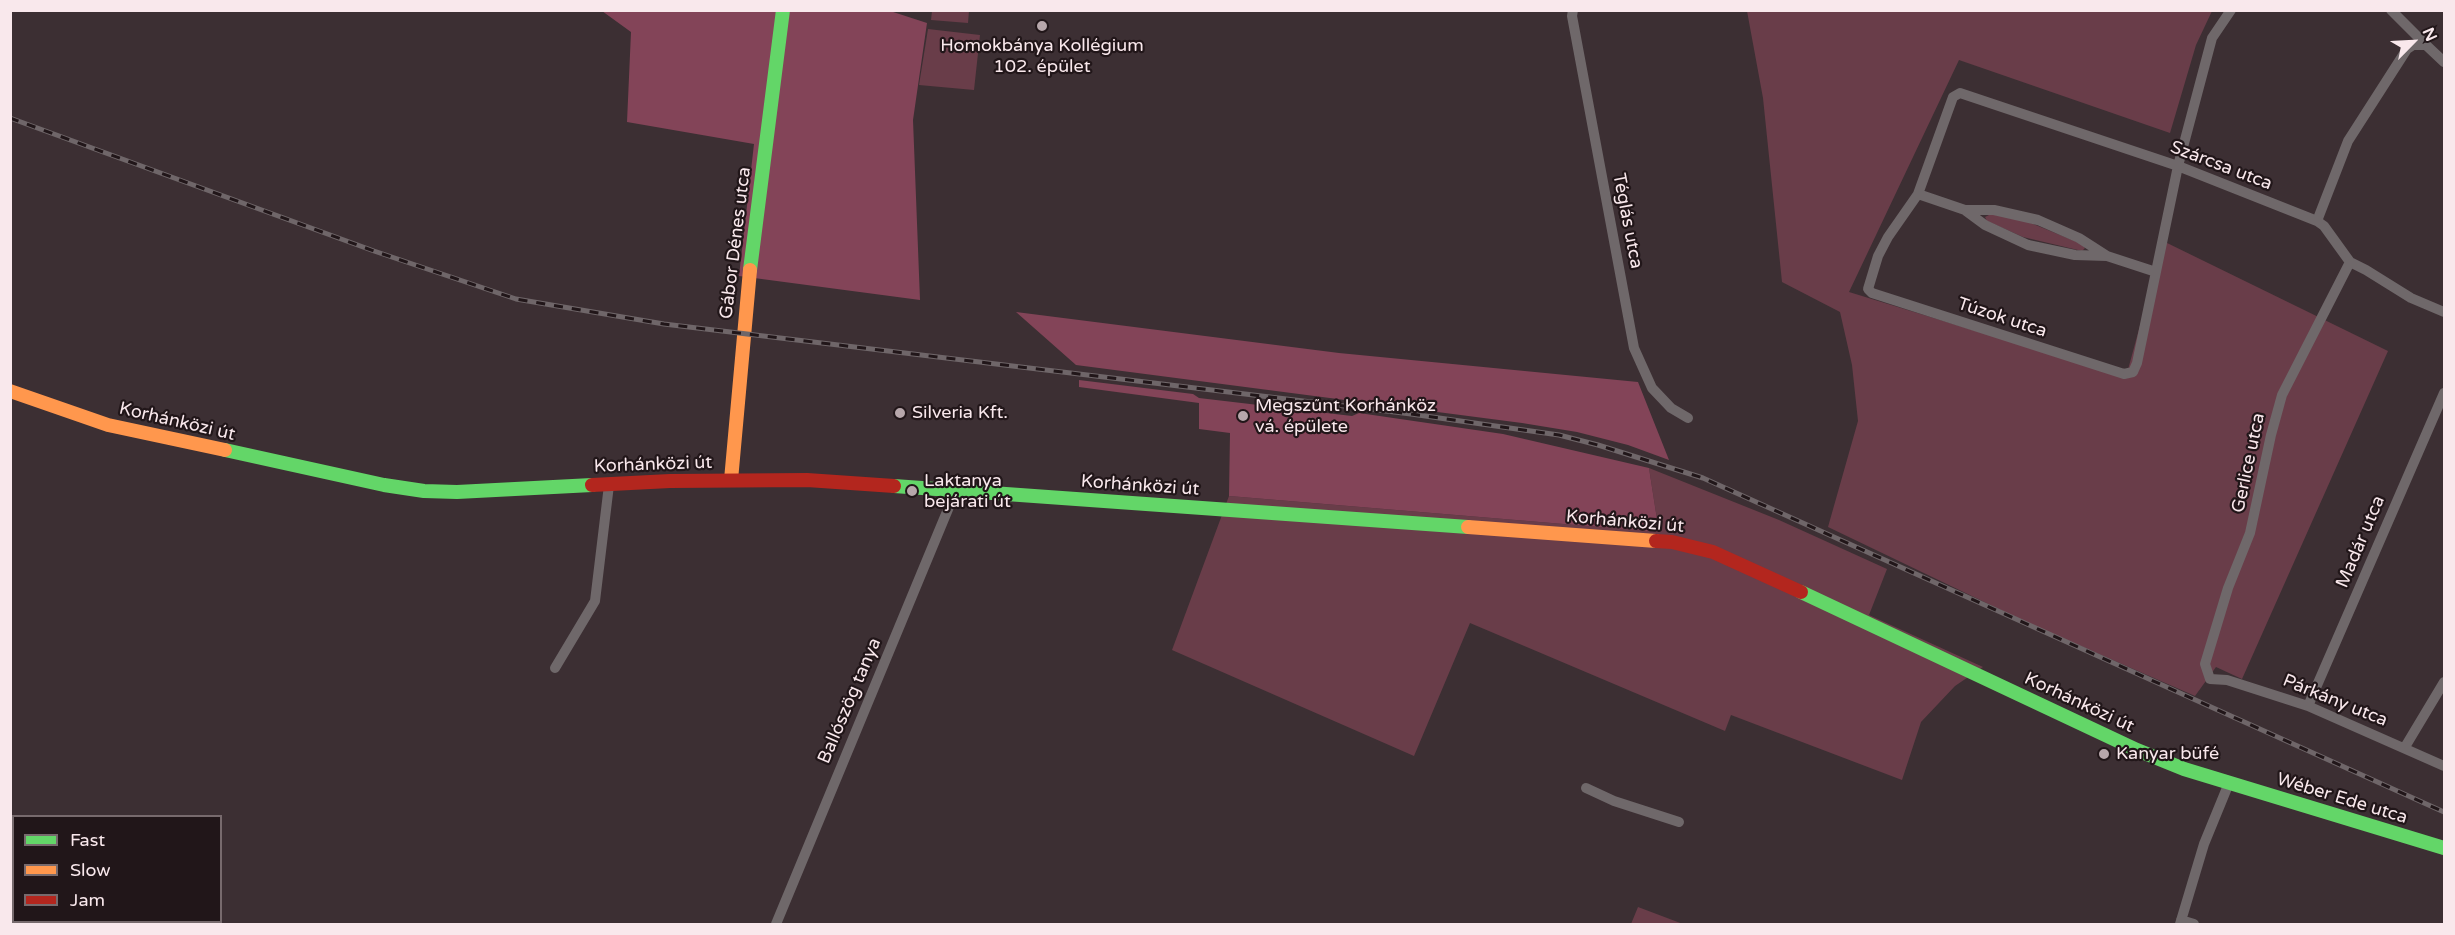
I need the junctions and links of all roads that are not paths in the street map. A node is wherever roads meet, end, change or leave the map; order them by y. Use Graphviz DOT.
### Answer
graph roads {
  1 [pos="783,10"];
  2 [pos="1573,10"];
  3 [pos="2230,10"];
  4 [pos="2391,10"];
  5 [pos="2426,45"];
  6 [pos="2445,62"];
  7 [pos="1960,93"];
  8 [pos="2178,166"];
  9 [pos="1918,194"];
  10 [pos="1965,210"];
  11 [pos="2317,221"];
  12 [pos="2107,256"];
  13 [pos="2350,262"];
  14 [pos="2156,272"];
  15 [pos="2445,312"];
  16 [pos="10,391"];
  17 [pos="2445,393"];
  18 [pos="1688,418"];
  19 [pos="731,480"];
  20 [pos="609,484"];
  21 [pos="956,490"];
  22 [pos="555,668"];
  23 [pos="2210,679"];
  24 [pos="2445,682"];
  25 [pos="2308,706"];
  26 [pos="2405,747"];
  27 [pos="2445,766"];
  28 [pos="2229,783"];
  29 [pos="1586,788"];
  30 [pos="1679,822"];
  31 [pos="2445,848"];
  32 [pos="2181,922"];
  33 [pos="776,924"];
  34 [pos="2194,924"];
  1 -- 19 [label="street, Gábor Dénes utca"];
  2 -- 18 [label="street, Téglás utca"];
  3 -- 8 [label="street, Túzok utca"];
  4 -- 5 [label="street"];
  5 -- 6 [label="street"];
  5 -- 11 [label="street"];
  7 -- 8 [label="street, Szárcsa utca"];
  7 -- 9 [label="street, Túzok utca"];
  8 -- 11 [label="street, Szárcsa utca"];
  8 -- 14 [label="street, Túzok utca"];
  9 -- 10 [label="street"];
  9 -- 14 [label="street, Túzok utca"];
  10 -- 12 [label="street"];
  10 -- 12 [label="street"];
  11 -- 13 [label="street, Szárcsa utca"];
  12 -- 14 [label="street"];
  13 -- 15 [label="street, Szárcsa utca"];
  13 -- 23 [label="street, Gerlice utca"];
  16 -- 20 [label="street, Korhánközi út"];
  17 -- 25 [label="street, Madár utca"];
  19 -- 20 [label="street, Korhánközi út"];
  19 -- 21 [label="street, Korhánközi út"];
  20 -- 22 [label="street"];
  21 -- 28 [label="street, Korhánközi út"];
  21 -- 33 [label="street, Ballószög tanya"];
  23 -- 25 [label="street, Párkány utca"];
  24 -- 26 [label="street"];
  25 -- 26 [label="street, Párkány utca"];
  26 -- 27 [label="street, Párkány utca"];
  28 -- 31 [label="street, Wéber Ede utca"];
  28 -- 32 [label="street"];
  29 -- 30 [label="street"];
  32 -- 34 [label="street"];
}
